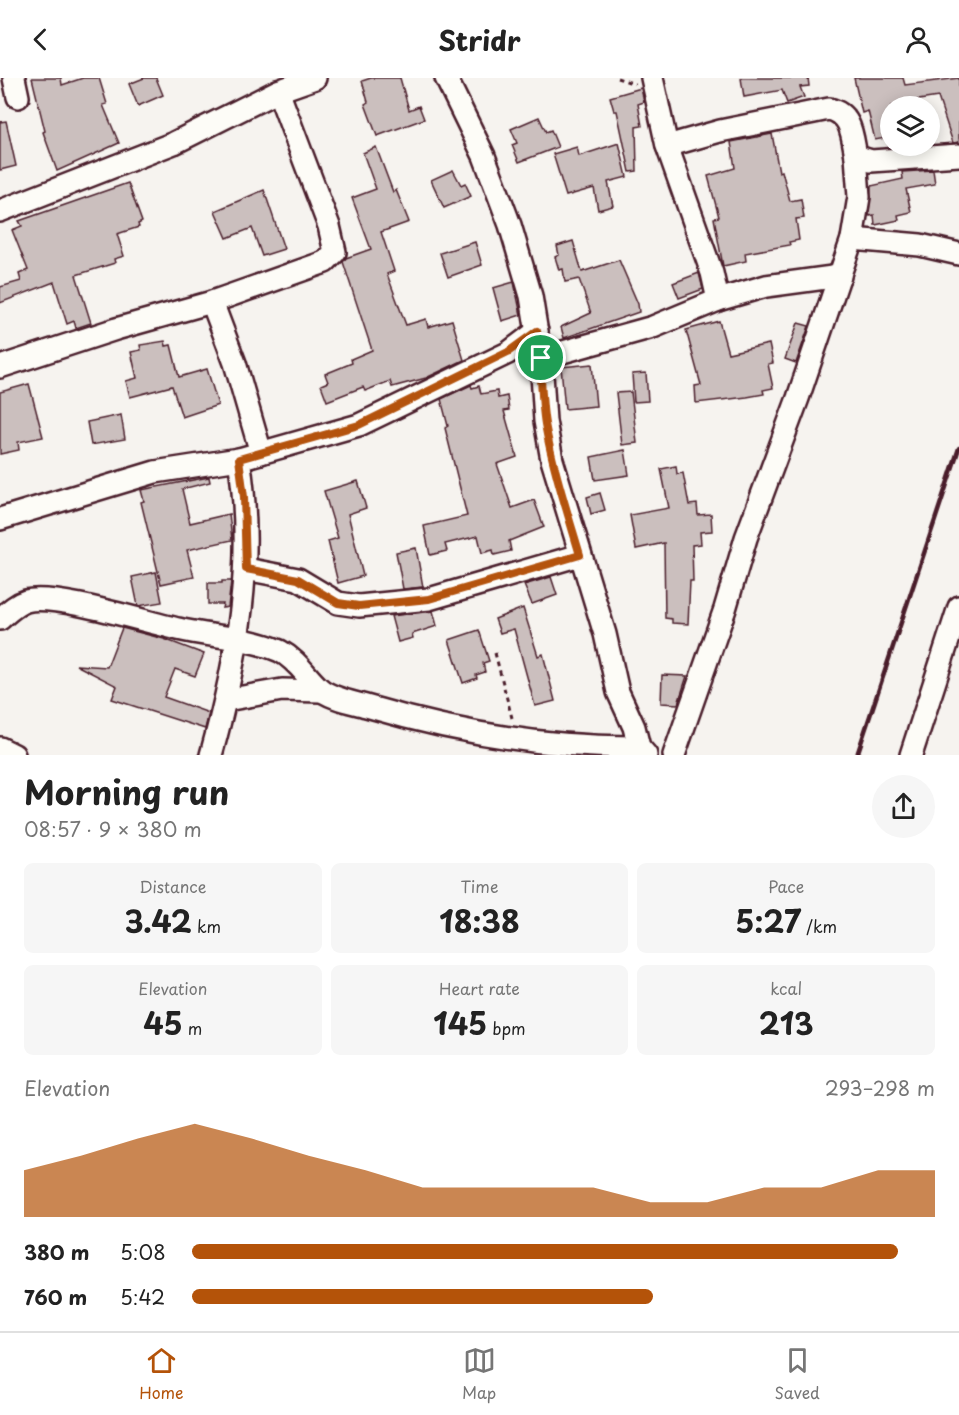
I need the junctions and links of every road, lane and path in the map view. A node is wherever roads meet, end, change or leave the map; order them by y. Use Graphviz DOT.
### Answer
graph roads {
  1 [pos="315,78"];
  2 [pos="446,78"];
  3 [pos="652,78"];
  4 [pos="278,91"];
  5 [pos="667,146"];
  6 [pos="959,155"];
  7 [pos="856,156"];
  8 [pos="0,211"];
  9 [pos="852,239"];
  10 [pos="959,254"];
  11 [pos="840,276"];
  12 [pos="718,300"];
  13 [pos="212,302"];
  14 [pos="537,331"];
  15 [pos="541,358"];
  16 [pos="0,367"];
  17 [pos="959,448"];
  18 [pos="261,453"];
  19 [pos="239,459"];
  20 [pos="0,519"];
  21 [pos="580,555"];
  22 [pos="246,569"];
  23 [pos="959,607"];
  24 [pos="0,619"];
  25 [pos="238,640"];
  26 [pos="495,653"];
  27 [pos="321,691"];
  28 [pos="226,700"];
  29 [pos="517,737"];
  30 [pos="0,748"];
  31 [pos="642,751"];
  32 [pos="14,755"];
  33 [pos="211,755"];
  34 [pos="674,755"];
  35 [pos="857,755"];
  36 [pos="911,755"];
  1 -- 4 [label="street"];
  2 -- 14 [label="street"];
  3 -- 5 [label="street"];
  4 -- 8 [label="street"];
  4 -- 13 [label="street"];
  5 -- 7 [label="street"];
  5 -- 12 [label="street"];
  6 -- 7 [label="street"];
  7 -- 9 [label="street"];
  9 -- 10 [label="street"];
  9 -- 11 [label="street"];
  11 -- 12 [label="street"];
  11 -- 34 [label="street"];
  12 -- 15 [label="street"];
  13 -- 16 [label="street"];
  13 -- 18 [label="street"];
  14 -- 15 [label="street"];
  14 -- 18 [label="street"];
  15 -- 21 [label="street"];
  17 -- 35 [label="path"];
  18 -- 19 [label="street"];
  19 -- 20 [label="street"];
  19 -- 22 [label="street"];
  21 -- 22 [label="street"];
  21 -- 31 [label="street"];
  22 -- 25 [label="street"];
  23 -- 36 [label="street"];
  24 -- 25 [label="street"];
  25 -- 27 [label="street"];
  25 -- 28 [label="street"];
  26 -- 29 [label="path"];
  27 -- 28 [label="street"];
  27 -- 29 [label="street"];
  28 -- 33 [label="street"];
  29 -- 31 [label="street"];
  30 -- 32 [label="street"];
}
